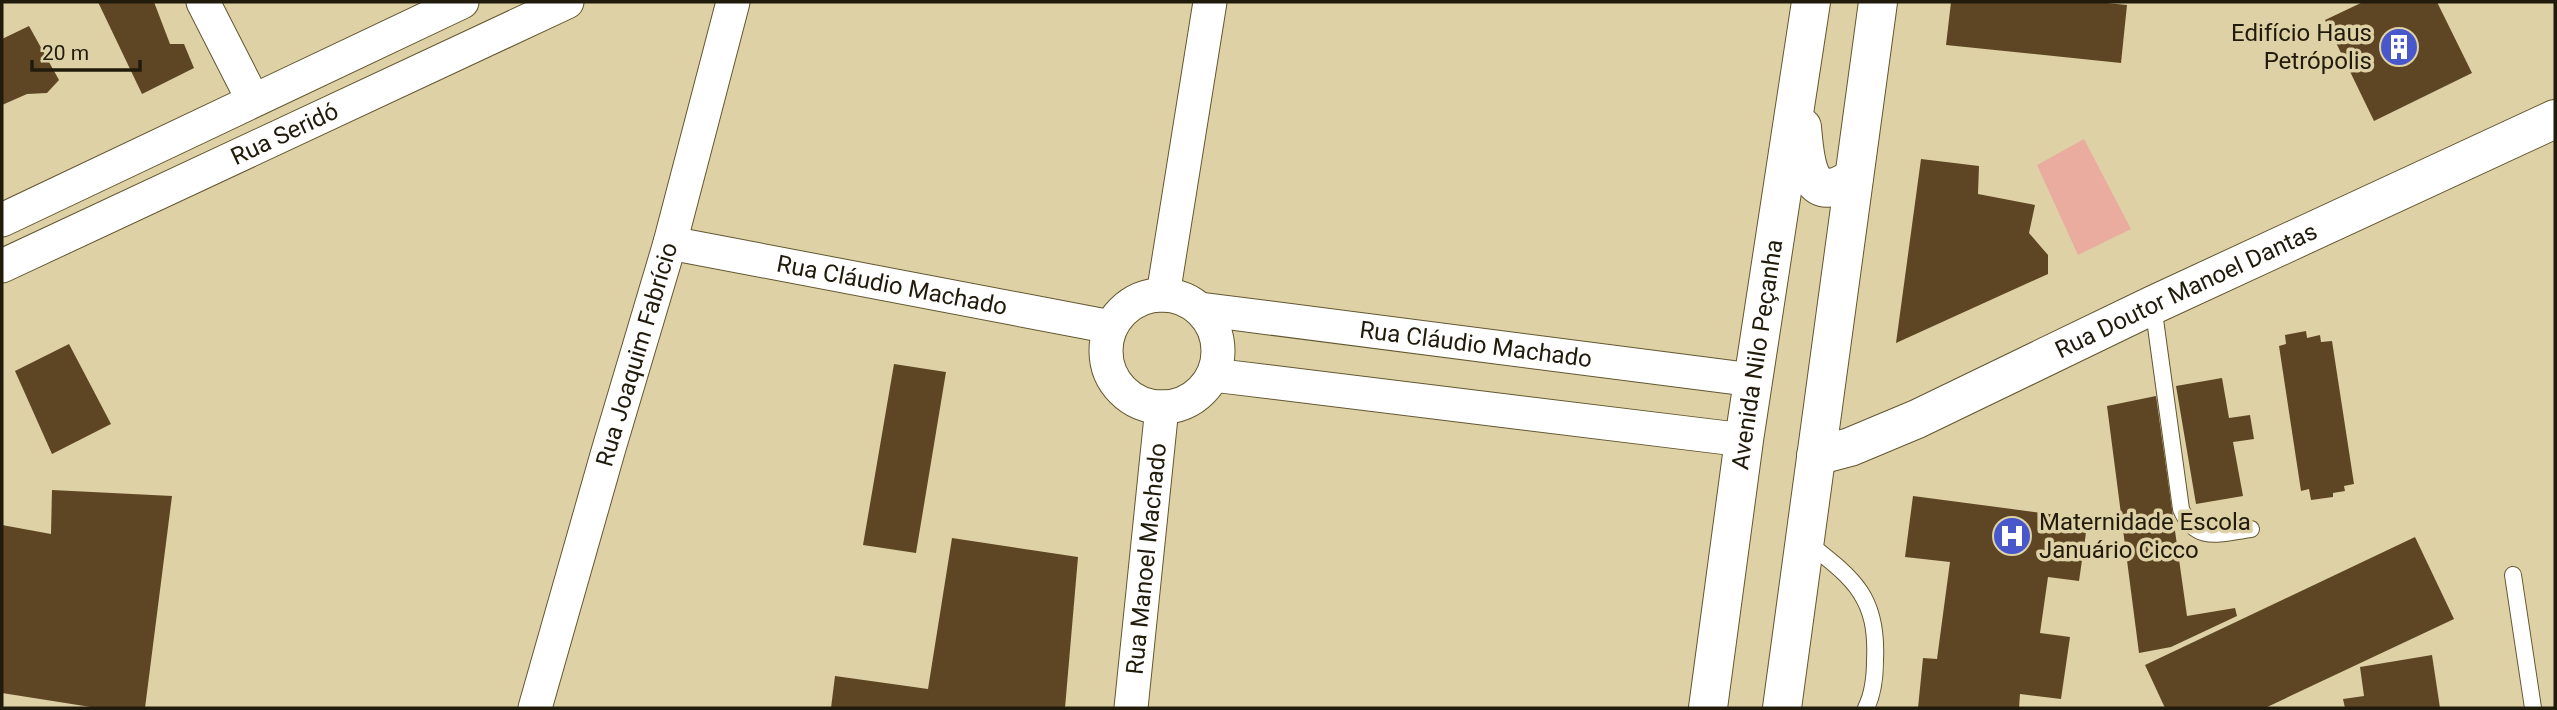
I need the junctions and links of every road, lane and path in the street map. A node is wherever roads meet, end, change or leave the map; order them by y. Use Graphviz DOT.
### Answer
graph roads {
  1 [pos="204,2"];
  2 [pos="463,2"];
  3 [pos="567,2"];
  4 [pos="733,2"];
  5 [pos="1210,2"];
  6 [pos="1878,2"];
  7 [pos="1810,13"];
  8 [pos="253,100"];
  9 [pos="2555,119"];
  10 [pos="1854,177"];
  11 [pos="2,220"];
  12 [pos="670,243"];
  13 [pos="2,266"];
  14 [pos="1163,295"];
  15 [pos="2152,305"];
  16 [pos="1200,309"];
  17 [pos="1111,327"];
  18 [pos="1213,375"];
  19 [pos="1753,380"];
  20 [pos="1161,407"];
  21 [pos="1744,440"];
  22 [pos="1816,456"];
  23 [pos="2251,529"];
  24 [pos="1803,539"];
  25 [pos="2513,575"];
  26 [pos="535,708"];
  27 [pos="1131,708"];
  28 [pos="1708,708"];
  29 [pos="1782,708"];
  30 [pos="1866,708"];
  31 [pos="2533,708"];
  1 -- 8 [label="street"];
  2 -- 8 [label="street, Rua Seridó"];
  3 -- 13 [label="street, Rua Seridó"];
  4 -- 12 [label="street, Rua Joaquim Fabrício"];
  5 -- 14 [label="street"];
  6 -- 10 [label="main road"];
  7 -- 10 [label="main road"];
  7 -- 19 [label="main road, Avenida Nilo Peçanha"];
  8 -- 11 [label="street, Rua Seridó"];
  9 -- 15 [label="main road, Rua Doutor Manoel Dantas"];
  10 -- 22 [label="main road"];
  12 -- 17 [label="street, Rua Cláudio Machado"];
  12 -- 26 [label="street, Rua Joaquim Fabrício"];
  14 -- 16 [label="street"];
  14 -- 17 [label="street"];
  15 -- 22 [label="main road, Rua Doutor Manoel Dantas"];
  15 -- 23 [label="lane"];
  16 -- 18 [label="street"];
  16 -- 19 [label="street, Rua Cláudio Machado"];
  17 -- 20 [label="street"];
  18 -- 20 [label="street"];
  18 -- 21 [label="street"];
  19 -- 21 [label="main road, Avenida Nilo Peçanha"];
  20 -- 27 [label="street, Rua Manoel Machado"];
  21 -- 28 [label="main road, Avenida Nilo Peçanha"];
  22 -- 24 [label="main road"];
  24 -- 29 [label="main road"];
  24 -- 30 [label="lane"];
  25 -- 31 [label="lane"];
}
